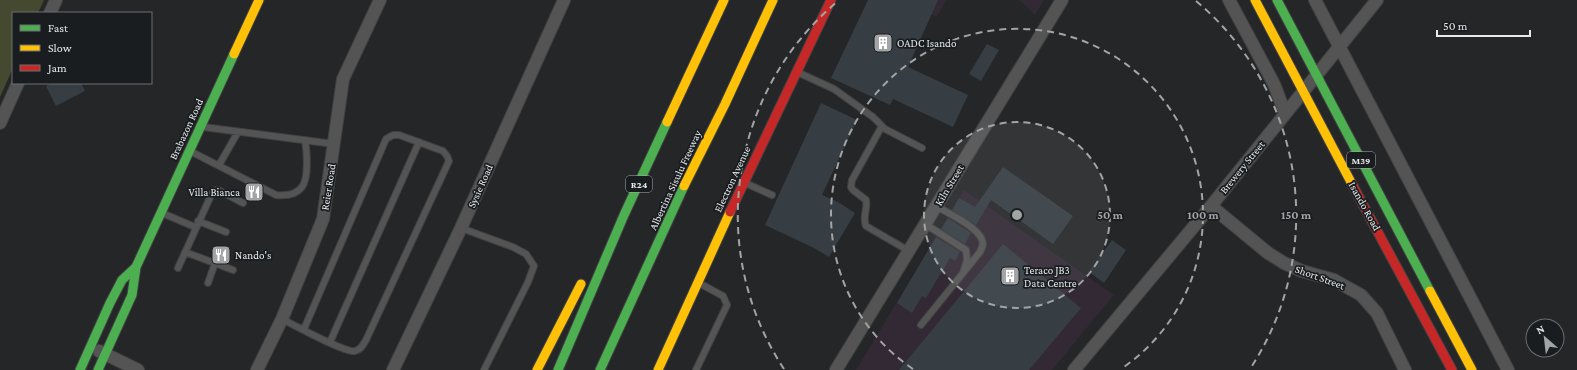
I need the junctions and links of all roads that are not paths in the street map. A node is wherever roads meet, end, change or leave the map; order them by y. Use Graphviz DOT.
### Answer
graph roads {
  1 [pos="56,0"];
  2 [pos="258,0"];
  3 [pos="380,0"];
  4 [pos="564,0"];
  5 [pos="724,0"];
  6 [pos="773,0"];
  7 [pos="831,0"];
  8 [pos="1062,0"];
  9 [pos="1229,0"];
  10 [pos="1255,0"];
  11 [pos="1277,0"];
  12 [pos="1315,0"];
  13 [pos="1377,0"];
  14 [pos="50,12"];
  15 [pos="1339,46"];
  16 [pos="797,72"];
  17 [pos="1317,75"];
  18 [pos="18,84"];
  19 [pos="1303,93"];
  20 [pos="1286,113"];
  21 [pos="0,123"];
  22 [pos="882,126"];
  23 [pos="200,127"];
  24 [pos="238,132"];
  25 [pos="305,140"];
  26 [pos="419,142"];
  27 [pos="334,144"];
  28 [pos="922,148"];
  29 [pos="190,151"];
  30 [pos="219,165"];
  31 [pos="744,182"];
  32 [pos="772,195"];
  33 [pos="243,203"];
  34 [pos="936,206"];
  35 [pos="1211,206"];
  36 [pos="161,213"];
  37 [pos="624,215"];
  38 [pos="197,224"];
  39 [pos="925,224"];
  40 [pos="461,228"];
  41 [pos="226,232"];
  42 [pos="602,241"];
  43 [pos="909,251"];
  44 [pos="185,252"];
  45 [pos="215,263"];
  46 [pos="136,267"];
  47 [pos="178,268"];
  48 [pos="233,270"];
  49 [pos="586,273"];
  50 [pos="963,274"];
  51 [pos="208,283"];
  52 [pos="698,283"];
  53 [pos="636,294"];
  54 [pos="282,319"];
  55 [pos="921,325"];
  56 [pos="304,329"];
  57 [pos="330,342"];
  58 [pos="91,346"];
  59 [pos="106,354"];
  60 [pos="618,355"];
  61 [pos="80,370"];
  62 [pos="98,370"];
  63 [pos="138,370"];
  64 [pos="257,370"];
  65 [pos="392,370"];
  66 [pos="484,370"];
  67 [pos="537,370"];
  68 [pos="558,370"];
  69 [pos="600,370"];
  70 [pos="658,370"];
  71 [pos="696,370"];
  72 [pos="836,370"];
  73 [pos="1074,370"];
  74 [pos="1405,370"];
  75 [pos="1452,370"];
  76 [pos="1472,370"];
  77 [pos="1508,370"];
  1 -- 14 [label="street"];
  2 -- 23 [label="main road, Brabazon Road"];
  3 -- 27 [label="street, Reier Road"];
  4 -- 40 [label="street, Sysie Road"];
  5 -- 37 [label="main road, R24"];
  6 -- 53 [label="main road, Albertina Sisulu Freeway"];
  7 -- 16 [label="main road, Electron Avenue"];
  8 -- 34 [label="street, Kiln Street"];
  9 -- 20 [label="street"];
  10 -- 19 [label="main road, Isando Road / M39"];
  11 -- 17 [label="main road, Isando Road / M39"];
  12 -- 15 [label="street"];
  13 -- 15 [label="street, Brewery Street"];
  15 -- 17 [label="street, Brewery Street"];
  15 -- 77 [label="street"];
  16 -- 22 [label="lane"];
  16 -- 31 [label="main road, Electron Avenue"];
  17 -- 19 [label="street, Brewery Street"];
  17 -- 76 [label="main road, Isando Road / M39"];
  18 -- 21 [label="street"];
  19 -- 20 [label="street, Brewery Street"];
  19 -- 75 [label="main road, Isando Road / M39"];
  20 -- 35 [label="street, Brewery Street"];
  22 -- 28 [label="lane"];
  22 -- 43 [label="lane"];
  23 -- 24 [label="lane"];
  23 -- 29 [label="main road, Brabazon Road"];
  24 -- 25 [label="lane"];
  24 -- 30 [label="lane"];
  25 -- 27 [label="lane"];
  25 -- 30 [label="lane"];
  26 -- 56 [label="lane"];
  26 -- 57 [label="lane"];
  26 -- 57 [label="lane"];
  27 -- 54 [label="street, Reier Road"];
  29 -- 30 [label="lane"];
  29 -- 36 [label="main road, Brabazon Road"];
  31 -- 32 [label="lane"];
  31 -- 52 [label="main road, Electron Avenue"];
  33 -- 38 [label="lane"];
  34 -- 39 [label="street, Kiln Street"];
  34 -- 50 [label="lane"];
  35 -- 73 [label="street, Brewery Street"];
  35 -- 74 [label="street, Short Street"];
  36 -- 38 [label="lane"];
  36 -- 46 [label="main road, Brabazon Road"];
  37 -- 42 [label="main road"];
  37 -- 68 [label="main road, R24"];
  38 -- 41 [label="lane"];
  38 -- 44 [label="lane"];
  39 -- 43 [label="street, Kiln Street"];
  39 -- 50 [label="lane"];
  40 -- 65 [label="street, Sysie Road"];
  40 -- 66 [label="lane"];
  43 -- 72 [label="street, Kiln Street"];
  44 -- 45 [label="lane"];
  44 -- 47 [label="lane"];
  45 -- 48 [label="lane"];
  45 -- 51 [label="lane"];
  46 -- 58 [label="main road, Brabazon Road"];
  46 -- 59 [label="main road, Brabazon Road"];
  49 -- 67 [label="main road"];
  50 -- 55 [label="lane"];
  52 -- 70 [label="main road, Electron Avenue"];
  52 -- 71 [label="lane"];
  53 -- 60 [label="main road"];
  53 -- 69 [label="main road, Albertina Sisulu Freeway"];
  54 -- 56 [label="lane"];
  54 -- 64 [label="street, Reier Road"];
  56 -- 57 [label="lane"];
  58 -- 59 [label="street"];
  58 -- 61 [label="main road, Brabazon Road"];
  59 -- 62 [label="main road, Brabazon Road"];
  59 -- 63 [label="street"];
}
